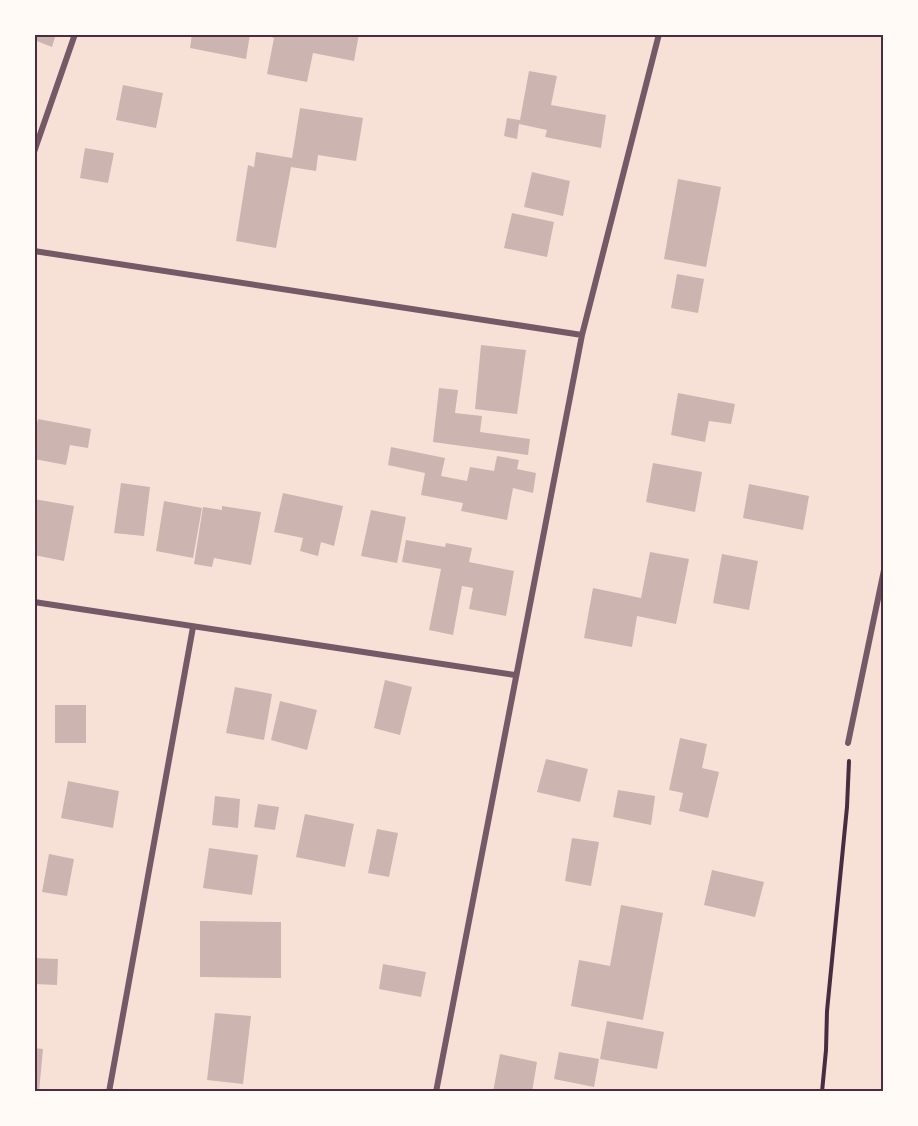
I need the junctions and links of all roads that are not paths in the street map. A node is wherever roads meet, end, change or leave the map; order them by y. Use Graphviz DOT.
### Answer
graph roads {
  1 [pos="75,34"];
  2 [pos="658,34"];
  3 [pos="34,152"];
  4 [pos="34,251"];
  5 [pos="582,335"];
  6 [pos="884,570"];
  7 [pos="34,602"];
  8 [pos="193,627"];
  9 [pos="516,675"];
  10 [pos="848,743"];
  11 [pos="109,1092"];
  12 [pos="436,1092"];
  1 -- 3 [label="street"];
  2 -- 5 [label="street"];
  4 -- 5 [label="street"];
  5 -- 9 [label="street"];
  6 -- 10 [label="street"];
  7 -- 8 [label="street"];
  8 -- 9 [label="street"];
  8 -- 11 [label="street"];
  9 -- 12 [label="street"];
}
